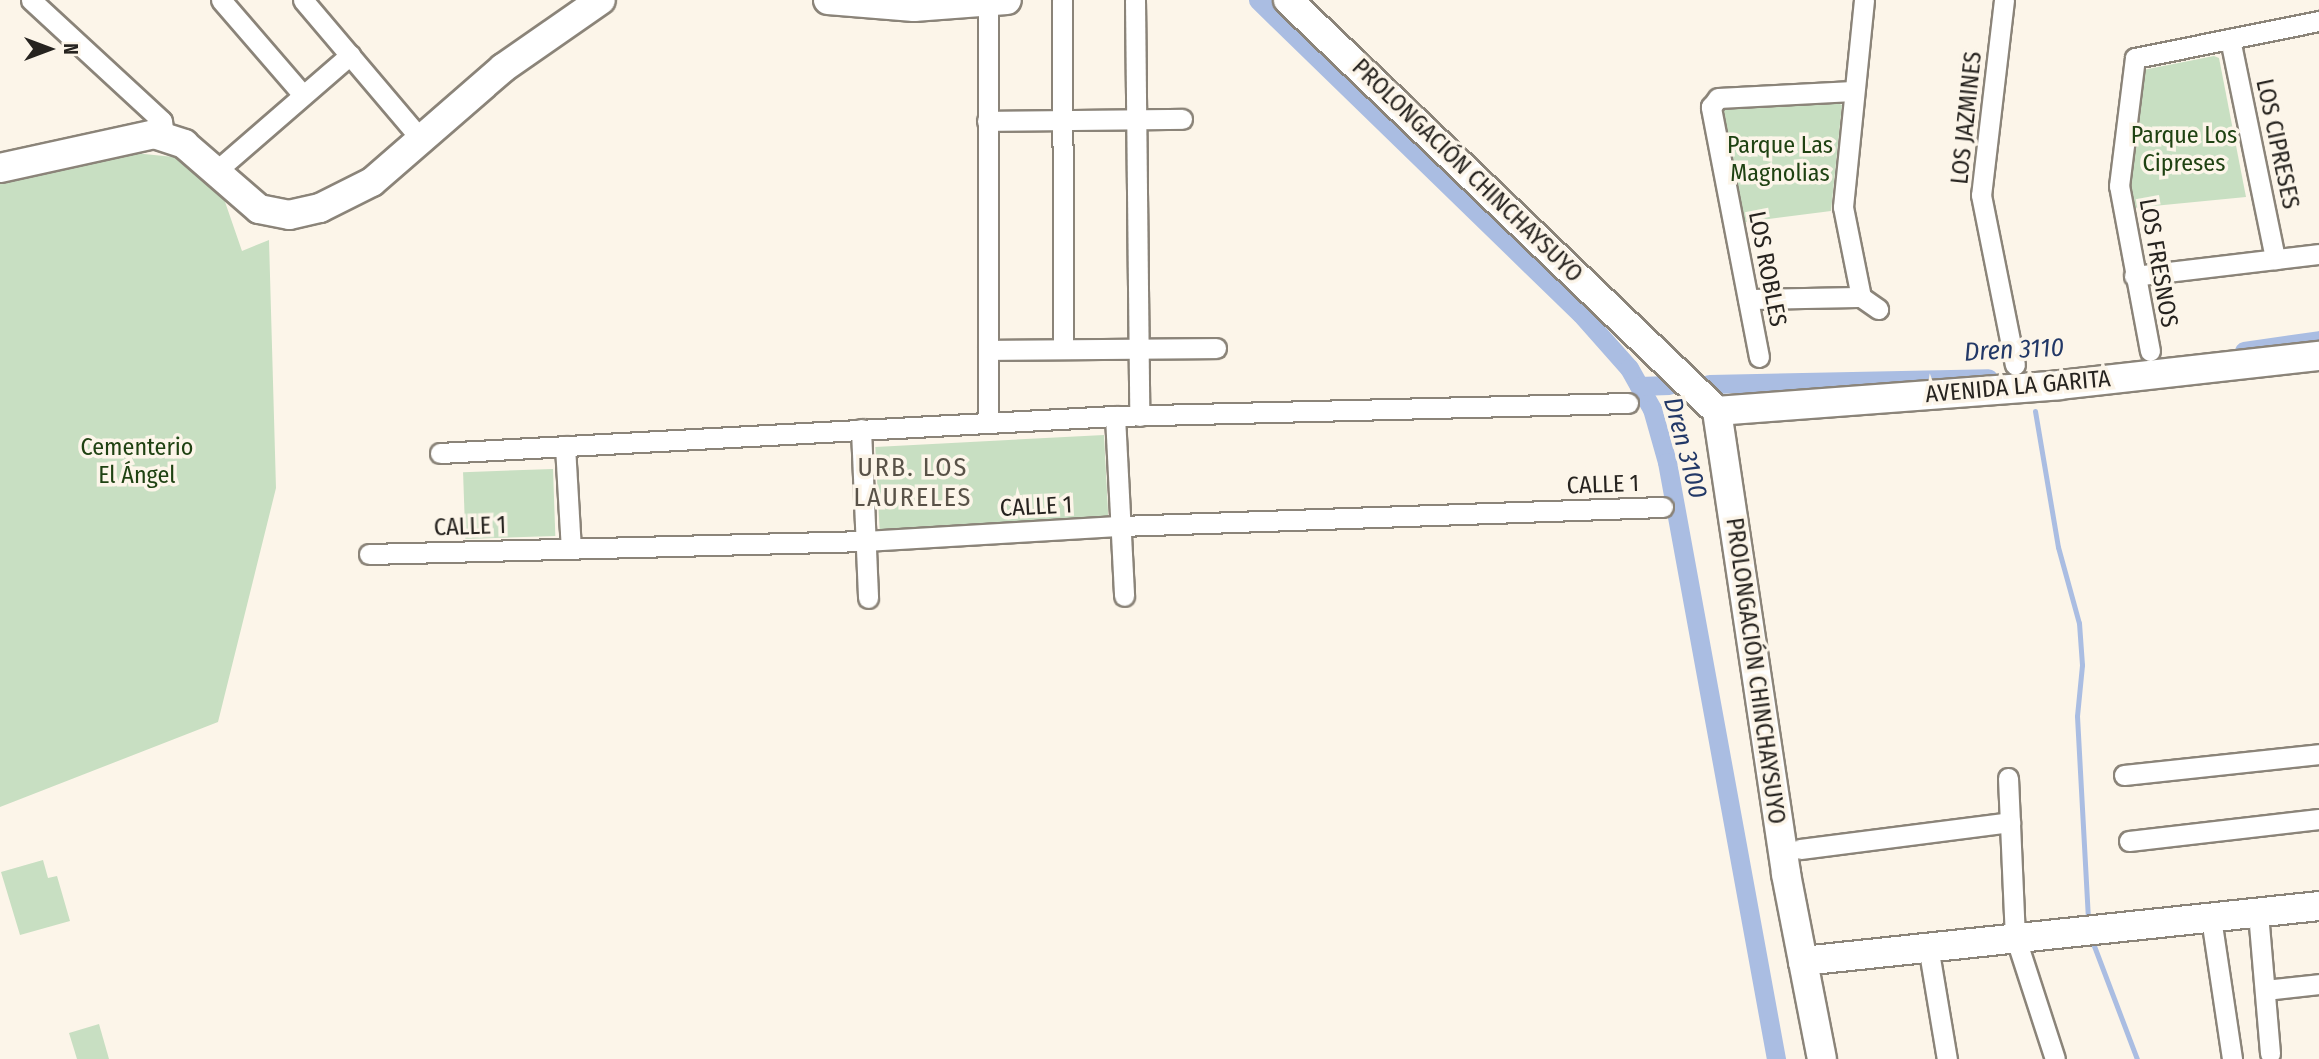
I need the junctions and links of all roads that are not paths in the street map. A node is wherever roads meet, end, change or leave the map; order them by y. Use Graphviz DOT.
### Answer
graph roads {
  1 [pos="31,0"];
  2 [pos="221,0"];
  3 [pos="303,0"];
  4 [pos="601,0"];
  5 [pos="828,0"];
  6 [pos="1007,0"];
  7 [pos="1062,0"];
  8 [pos="1135,0"];
  9 [pos="1288,0"];
  10 [pos="1864,0"];
  11 [pos="2004,0"];
  12 [pos="976,1"];
  13 [pos="2319,21"];
  14 [pos="2230,39"];
  15 [pos="350,55"];
  16 [pos="1853,91"];
  17 [pos="303,95"];
  18 [pos="1136,119"];
  19 [pos="1182,119"];
  20 [pos="1063,120"];
  21 [pos="987,121"];
  22 [pos="164,136"];
  23 [pos="421,138"];
  24 [pos="0,168"];
  25 [pos="215,172"];
  26 [pos="2319,254"];
  27 [pos="2275,259"];
  28 [pos="2134,276"];
  29 [pos="1861,297"];
  30 [pos="1748,299"];
  31 [pos="1878,309"];
  32 [pos="1138,348"];
  33 [pos="1216,348"];
  34 [pos="1063,349"];
  35 [pos="988,350"];
  36 [pos="2150,351"];
  37 [pos="2319,356"];
  38 [pos="1759,357"];
  39 [pos="2015,365"];
  40 [pos="1628,403"];
  41 [pos="1717,411"];
  42 [pos="1115,416"];
  43 [pos="1139,416"];
  44 [pos="988,422"];
  45 [pos="861,429"];
  46 [pos="565,446"];
  47 [pos="440,453"];
  48 [pos="1663,507"];
  49 [pos="1121,526"];
  50 [pos="866,541"];
  51 [pos="571,549"];
  52 [pos="369,554"];
  53 [pos="1124,596"];
  54 [pos="869,598"];
  55 [pos="2319,754"];
  56 [pos="2124,775"];
  57 [pos="2008,778"];
  58 [pos="2319,820"];
  59 [pos="2010,822"];
  60 [pos="2129,841"];
  61 [pos="1800,849"];
  62 [pos="2319,905"];
  63 [pos="2258,913"];
  64 [pos="2211,918"];
  65 [pos="2015,936"];
  66 [pos="1927,946"];
  67 [pos="1803,961"];
  68 [pos="2319,984"];
  69 [pos="2265,990"];
  70 [pos="2270,1053"];
  71 [pos="1822,1059"];
  72 [pos="1947,1059"];
  73 [pos="2054,1059"];
  74 [pos="2232,1059"];
  1 -- 22 [label="street"];
  2 -- 17 [label="street"];
  3 -- 15 [label="street"];
  4 -- 23 [label="street"];
  5 -- 12 [label="street"];
  6 -- 12 [label="street"];
  7 -- 20 [label="street"];
  8 -- 18 [label="street"];
  9 -- 41 [label="street, PROLONGACIÓN CHINCHAYSUYO"];
  10 -- 16 [label="street"];
  11 -- 39 [label="street, LOS JAZMINES"];
  12 -- 21 [label="street"];
  13 -- 14 [label="street"];
  14 -- 27 [label="street, LOS CIPRESES"];
  14 -- 28 [label="street, LOS FRESNOS"];
  15 -- 17 [label="street"];
  15 -- 23 [label="street"];
  16 -- 29 [label="street"];
  16 -- 30 [label="street, LOS ROBLES"];
  17 -- 25 [label="street"];
  18 -- 19 [label="street"];
  18 -- 20 [label="street"];
  18 -- 32 [label="street"];
  20 -- 21 [label="street"];
  20 -- 34 [label="street"];
  21 -- 35 [label="street"];
  22 -- 24 [label="street"];
  22 -- 25 [label="street"];
  23 -- 25 [label="street"];
  26 -- 27 [label="street"];
  27 -- 28 [label="street"];
  28 -- 36 [label="street, LOS FRESNOS"];
  29 -- 30 [label="street"];
  29 -- 31 [label="street"];
  30 -- 38 [label="street, LOS ROBLES"];
  32 -- 33 [label="street"];
  32 -- 34 [label="street"];
  32 -- 43 [label="street"];
  34 -- 35 [label="street"];
  35 -- 44 [label="street"];
  37 -- 41 [label="street, AVENIDA LA GARITA"];
  40 -- 43 [label="street"];
  41 -- 67 [label="street, PROLONGACIÓN CHINCHAYSUYO"];
  42 -- 43 [label="street"];
  42 -- 44 [label="street"];
  42 -- 49 [label="street"];
  44 -- 45 [label="street"];
  45 -- 46 [label="street"];
  45 -- 50 [label="street"];
  46 -- 47 [label="street"];
  46 -- 51 [label="street"];
  48 -- 49 [label="street, CALLE 1"];
  49 -- 50 [label="street, CALLE 1"];
  49 -- 53 [label="street"];
  50 -- 51 [label="street, CALLE 1"];
  50 -- 54 [label="street"];
  51 -- 52 [label="street, CALLE 1"];
  55 -- 56 [label="street"];
  57 -- 59 [label="street"];
  58 -- 60 [label="street"];
  59 -- 61 [label="street"];
  59 -- 65 [label="street"];
  62 -- 63 [label="street"];
  63 -- 64 [label="street"];
  63 -- 69 [label="street"];
  64 -- 65 [label="street"];
  64 -- 74 [label="street"];
  65 -- 66 [label="street"];
  65 -- 73 [label="street"];
  66 -- 67 [label="street"];
  66 -- 72 [label="street"];
  67 -- 71 [label="street, PROLONGACIÓN CHINCHAYSUYO"];
  68 -- 69 [label="street"];
  69 -- 70 [label="street"];
}
